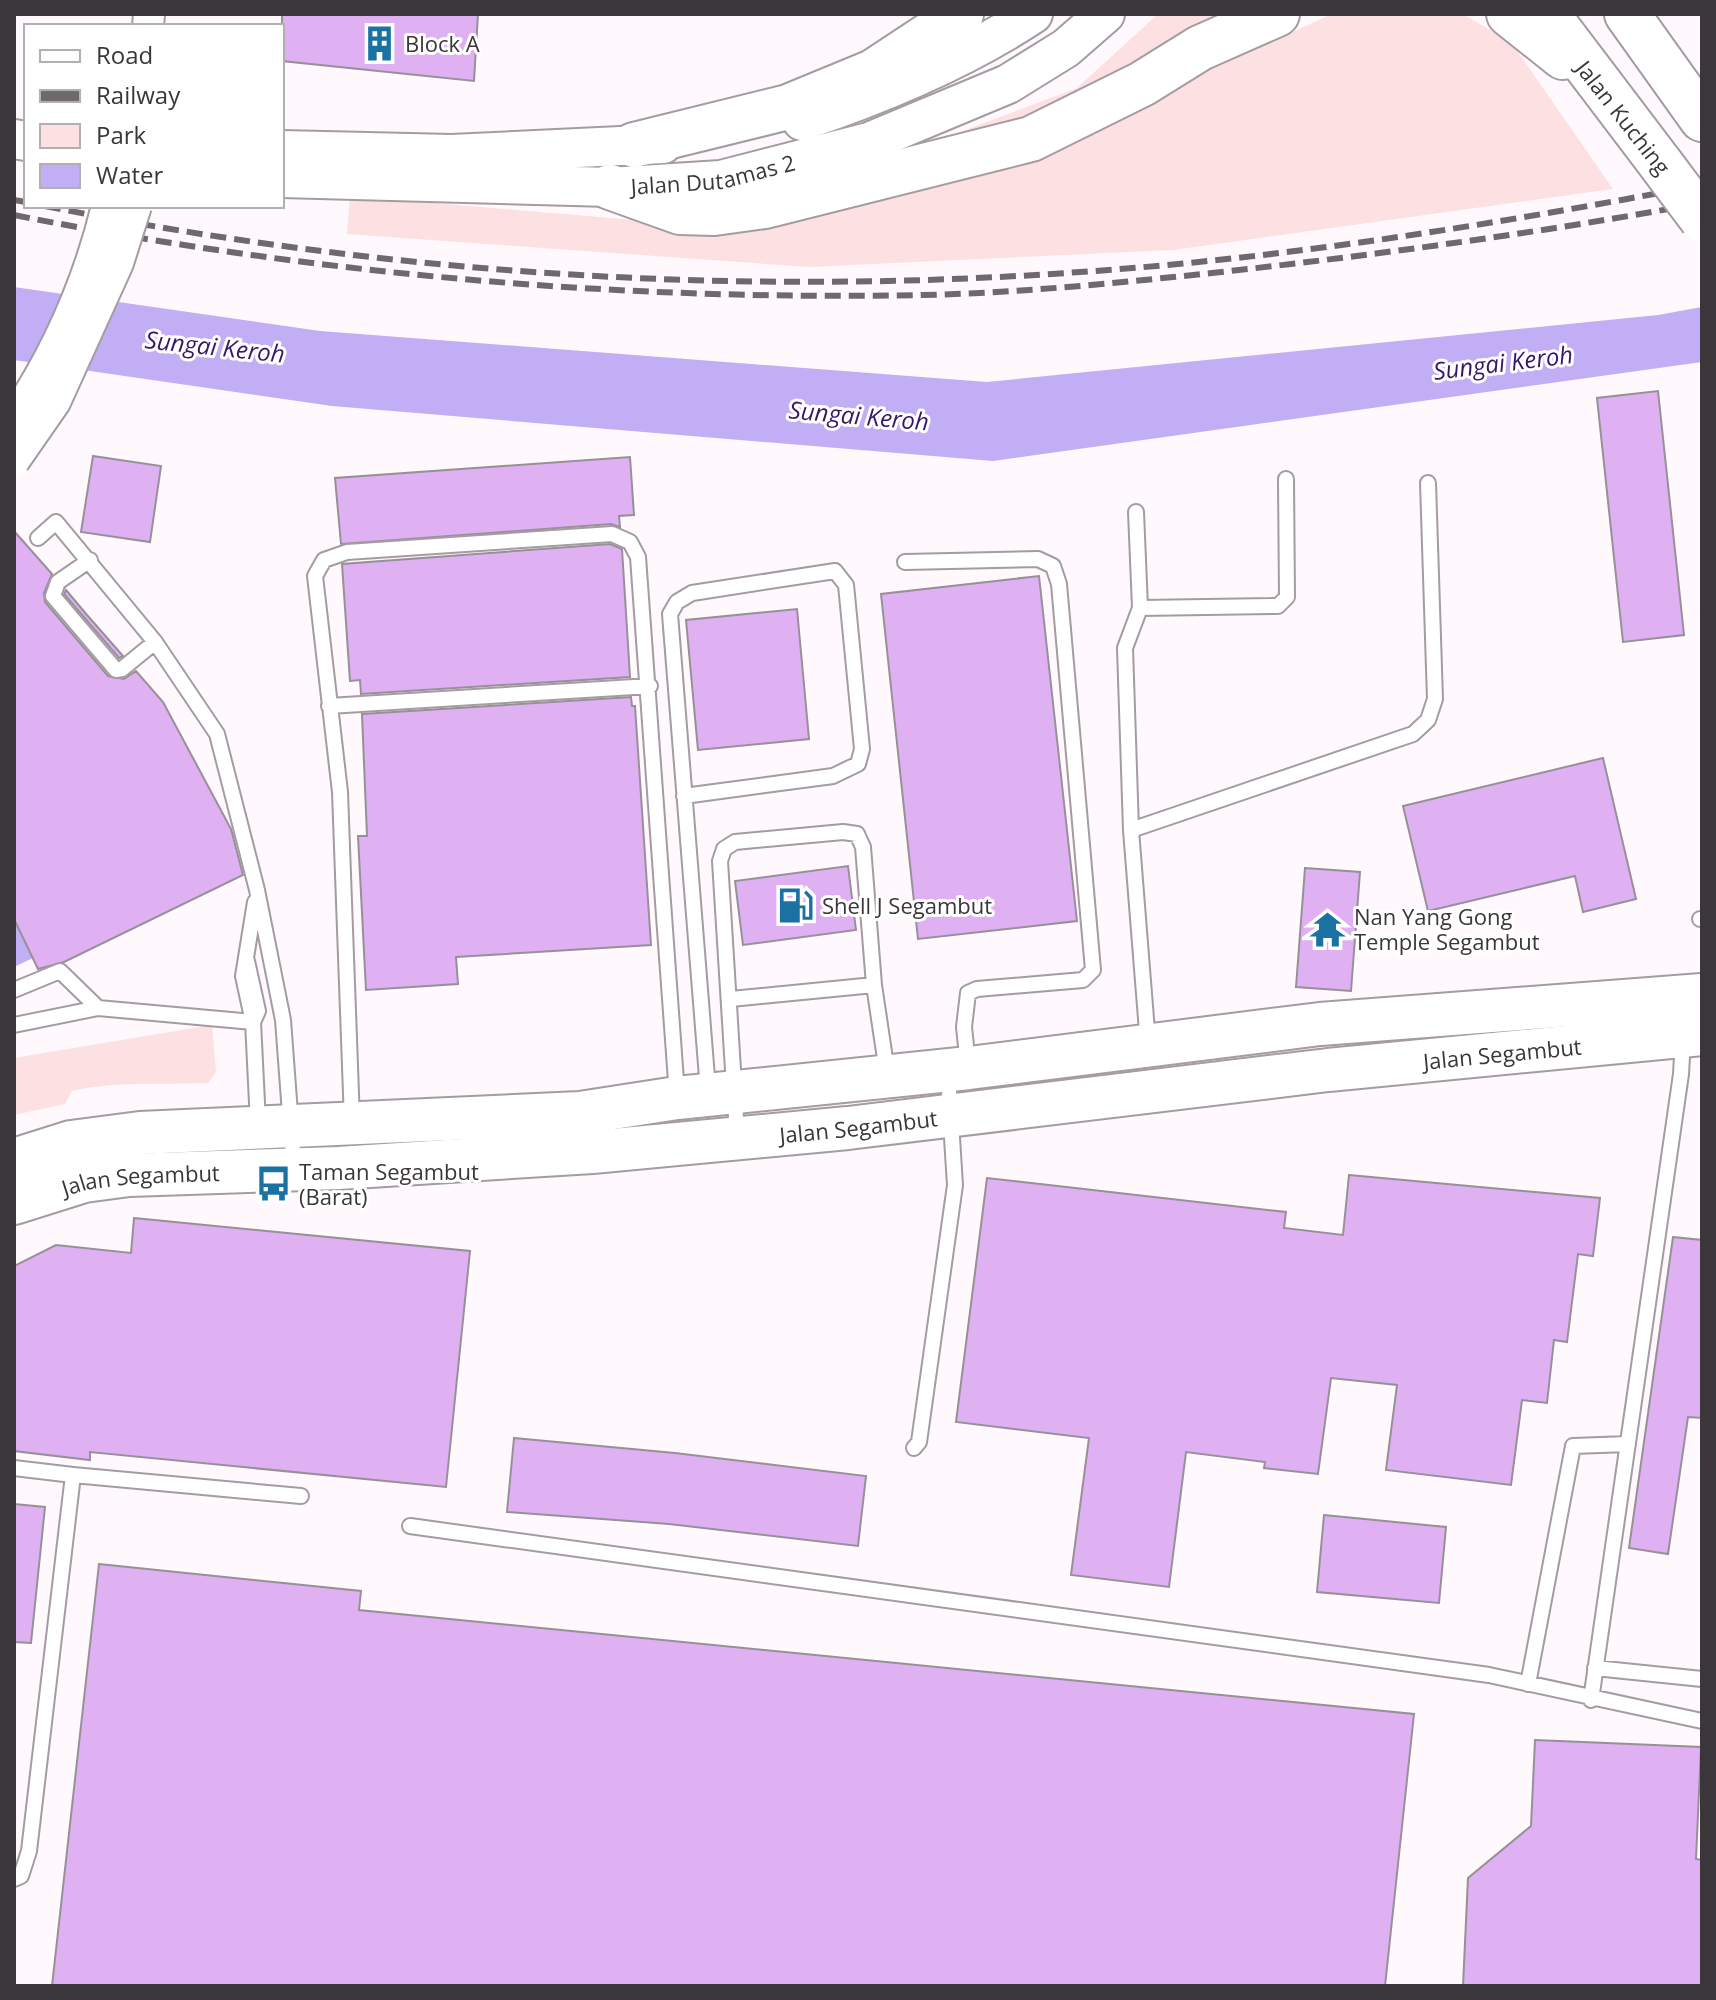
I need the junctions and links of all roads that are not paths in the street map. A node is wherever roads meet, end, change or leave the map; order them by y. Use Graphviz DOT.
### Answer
graph roads {
  1 [pos="961,14"];
  2 [pos="1033,14"];
  3 [pos="1277,14"];
  4 [pos="1509,14"];
  5 [pos="1547,14"];
  6 [pos="1627,14"];
  7 [pos="1638,14"];
  8 [pos="1102,16"];
  9 [pos="1662,61"];
  10 [pos="1596,83"];
  11 [pos="782,118"];
  12 [pos="1702,119"];
  13 [pos="634,145"];
  14 [pos="284,150"];
  15 [pos="284,178"];
  16 [pos="610,187"];
  17 [pos="106,208"];
  18 [pos="135,208"];
  19 [pos="1702,219"];
  20 [pos="14,418"];
  21 [pos="14,461"];
  22 [pos="1286,479"];
  23 [pos="1428,483"];
  24 [pos="1136,512"];
  25 [pos="38,538"];
  26 [pos="90,560"];
  27 [pos="905,562"];
  28 [pos="1140,608"];
  29 [pos="155,642"];
  30 [pos="650,686"];
  31 [pos="329,706"];
  32 [pos="684,796"];
  33 [pos="1131,830"];
  34 [pos="257,890"];
  35 [pos="874,985"];
  36 [pos="14,990"];
  37 [pos="1702,995"];
  38 [pos="731,999"];
  39 [pos="98,1008"];
  40 [pos="253,1022"];
  41 [pos="14,1025"];
  42 [pos="1692,1035"];
  43 [pos="1148,1045"];
  44 [pos="958,1069"];
  45 [pos="888,1077"];
  46 [pos="707,1095"];
  47 [pos="953,1114"];
  48 [pos="352,1125"];
  49 [pos="737,1138"];
  50 [pos="270,1148"];
  51 [pos="16,1160"];
  52 [pos="14,1203"];
  53 [pos="1628,1444"];
  54 [pos="914,1448"];
  55 [pos="14,1468"];
  56 [pos="73,1475"];
  57 [pos="301,1496"];
  58 [pos="410,1526"];
  59 [pos="1595,1668"];
  60 [pos="1702,1679"];
  61 [pos="1528,1684"];
  62 [pos="1591,1700"];
  63 [pos="1702,1721"];
  64 [pos="14,1879"];
  1 -- 11 [label="highway"];
  2 -- 11 [label="street, Jalan Dutamas 2"];
  3 -- 16 [label="highway"];
  4 -- 10 [label="highway"];
  5 -- 10 [label="highway, Jalan Kuching"];
  6 -- 9 [label="highway"];
  7 -- 9 [label="highway"];
  8 -- 11 [label="street"];
  8 -- 16 [label="street, Jalan Dutamas 2"];
  9 -- 12 [label="highway"];
  10 -- 19 [label="highway, Jalan Kuching, bridge"];
  11 -- 13 [label="highway"];
  13 -- 14 [label="street, Jalan Dutamas 2"];
  15 -- 16 [label="street, Jalan Dutamas 2"];
  17 -- 20 [label="street, bridge"];
  18 -- 21 [label="street, bridge"];
  22 -- 28 [label="lane"];
  23 -- 33 [label="lane"];
  24 -- 28 [label="lane"];
  25 -- 26 [label="lane"];
  26 -- 29 [label="lane"];
  26 -- 29 [label="lane"];
  27 -- 44 [label="lane"];
  28 -- 33 [label="lane"];
  29 -- 34 [label="lane"];
  30 -- 31 [label="lane"];
  30 -- 31 [label="lane"];
  30 -- 46 [label="lane"];
  31 -- 48 [label="lane"];
  32 -- 32 [label="lane"];
  32 -- 46 [label="lane"];
  33 -- 43 [label="lane"];
  34 -- 40 [label="lane"];
  34 -- 50 [label="lane"];
  35 -- 38 [label="lane"];
  35 -- 38 [label="lane"];
  35 -- 45 [label="lane"];
  36 -- 39 [label="lane"];
  37 -- 43 [label="main road, Jalan Segambut"];
  38 -- 46 [label="lane"];
  39 -- 40 [label="lane"];
  39 -- 41 [label="lane"];
  40 -- 50 [label="lane"];
  42 -- 47 [label="main road, Jalan Segambut"];
  42 -- 53 [label="lane"];
  43 -- 44 [label="main road, Jalan Segambut"];
  44 -- 45 [label="main road, Jalan Segambut"];
  44 -- 47 [label="lane"];
  45 -- 46 [label="main road, Jalan Segambut"];
  46 -- 48 [label="main road, Jalan Segambut"];
  46 -- 49 [label="lane"];
  47 -- 49 [label="main road, Jalan Segambut"];
  47 -- 54 [label="lane"];
  48 -- 50 [label="main road, Jalan Segambut"];
  49 -- 50 [label="main road, Jalan Segambut"];
  50 -- 51 [label="main road, Jalan Segambut"];
  50 -- 52 [label="main road, Jalan Segambut"];
  53 -- 59 [label="lane"];
  53 -- 61 [label="lane"];
  55 -- 56 [label="lane"];
  56 -- 57 [label="lane"];
  56 -- 64 [label="lane"];
  58 -- 61 [label="lane"];
  59 -- 60 [label="lane"];
  59 -- 62 [label="lane"];
  61 -- 62 [label="lane"];
  62 -- 63 [label="lane"];
}
